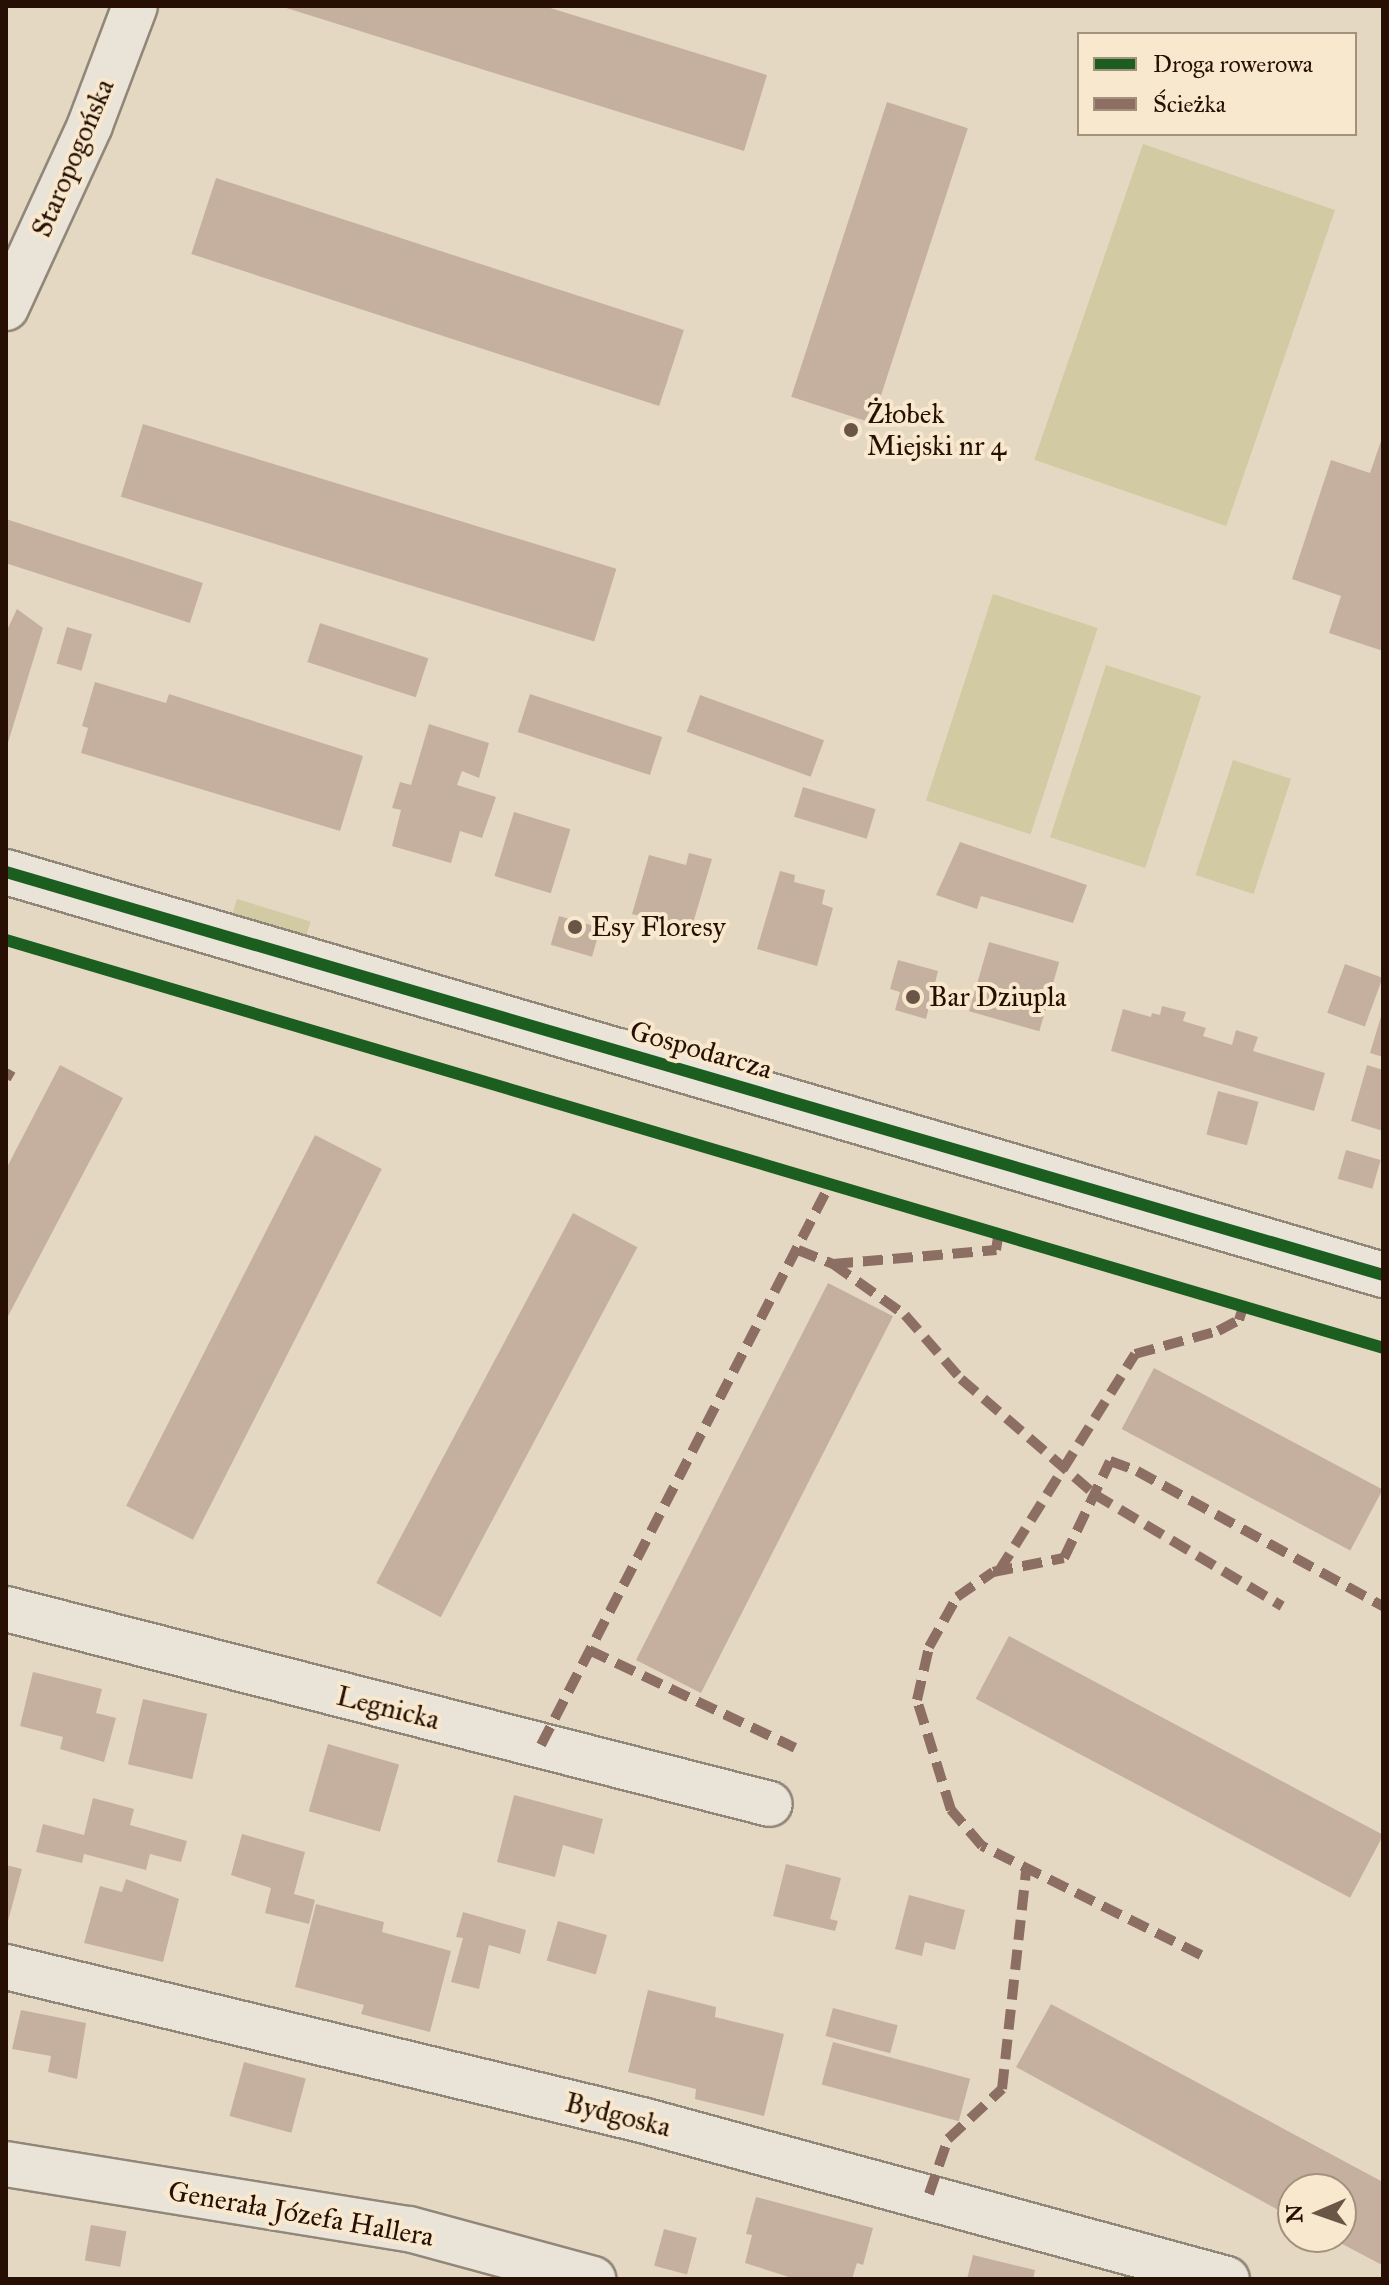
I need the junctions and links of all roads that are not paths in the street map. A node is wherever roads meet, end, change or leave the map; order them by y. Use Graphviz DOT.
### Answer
graph roads {
  1 [pos="135,6"];
  2 [pos="6,308"];
  3 [pos="6,872"];
  4 [pos="1383,1275"];
  5 [pos="6,1609"];
  6 [pos="770,1804"];
  7 [pos="6,1967"];
  8 [pos="6,2164"];
  9 [pos="587,2277"];
  10 [pos="1227,2279"];
  1 -- 2 [label="street, Staropogońska"];
  3 -- 4 [label="street, Gospodarcza"];
  5 -- 6 [label="street, Legnicka"];
  7 -- 10 [label="street, Bydgoska"];
  8 -- 9 [label="street, Generała Józefa Hallera"];
}
